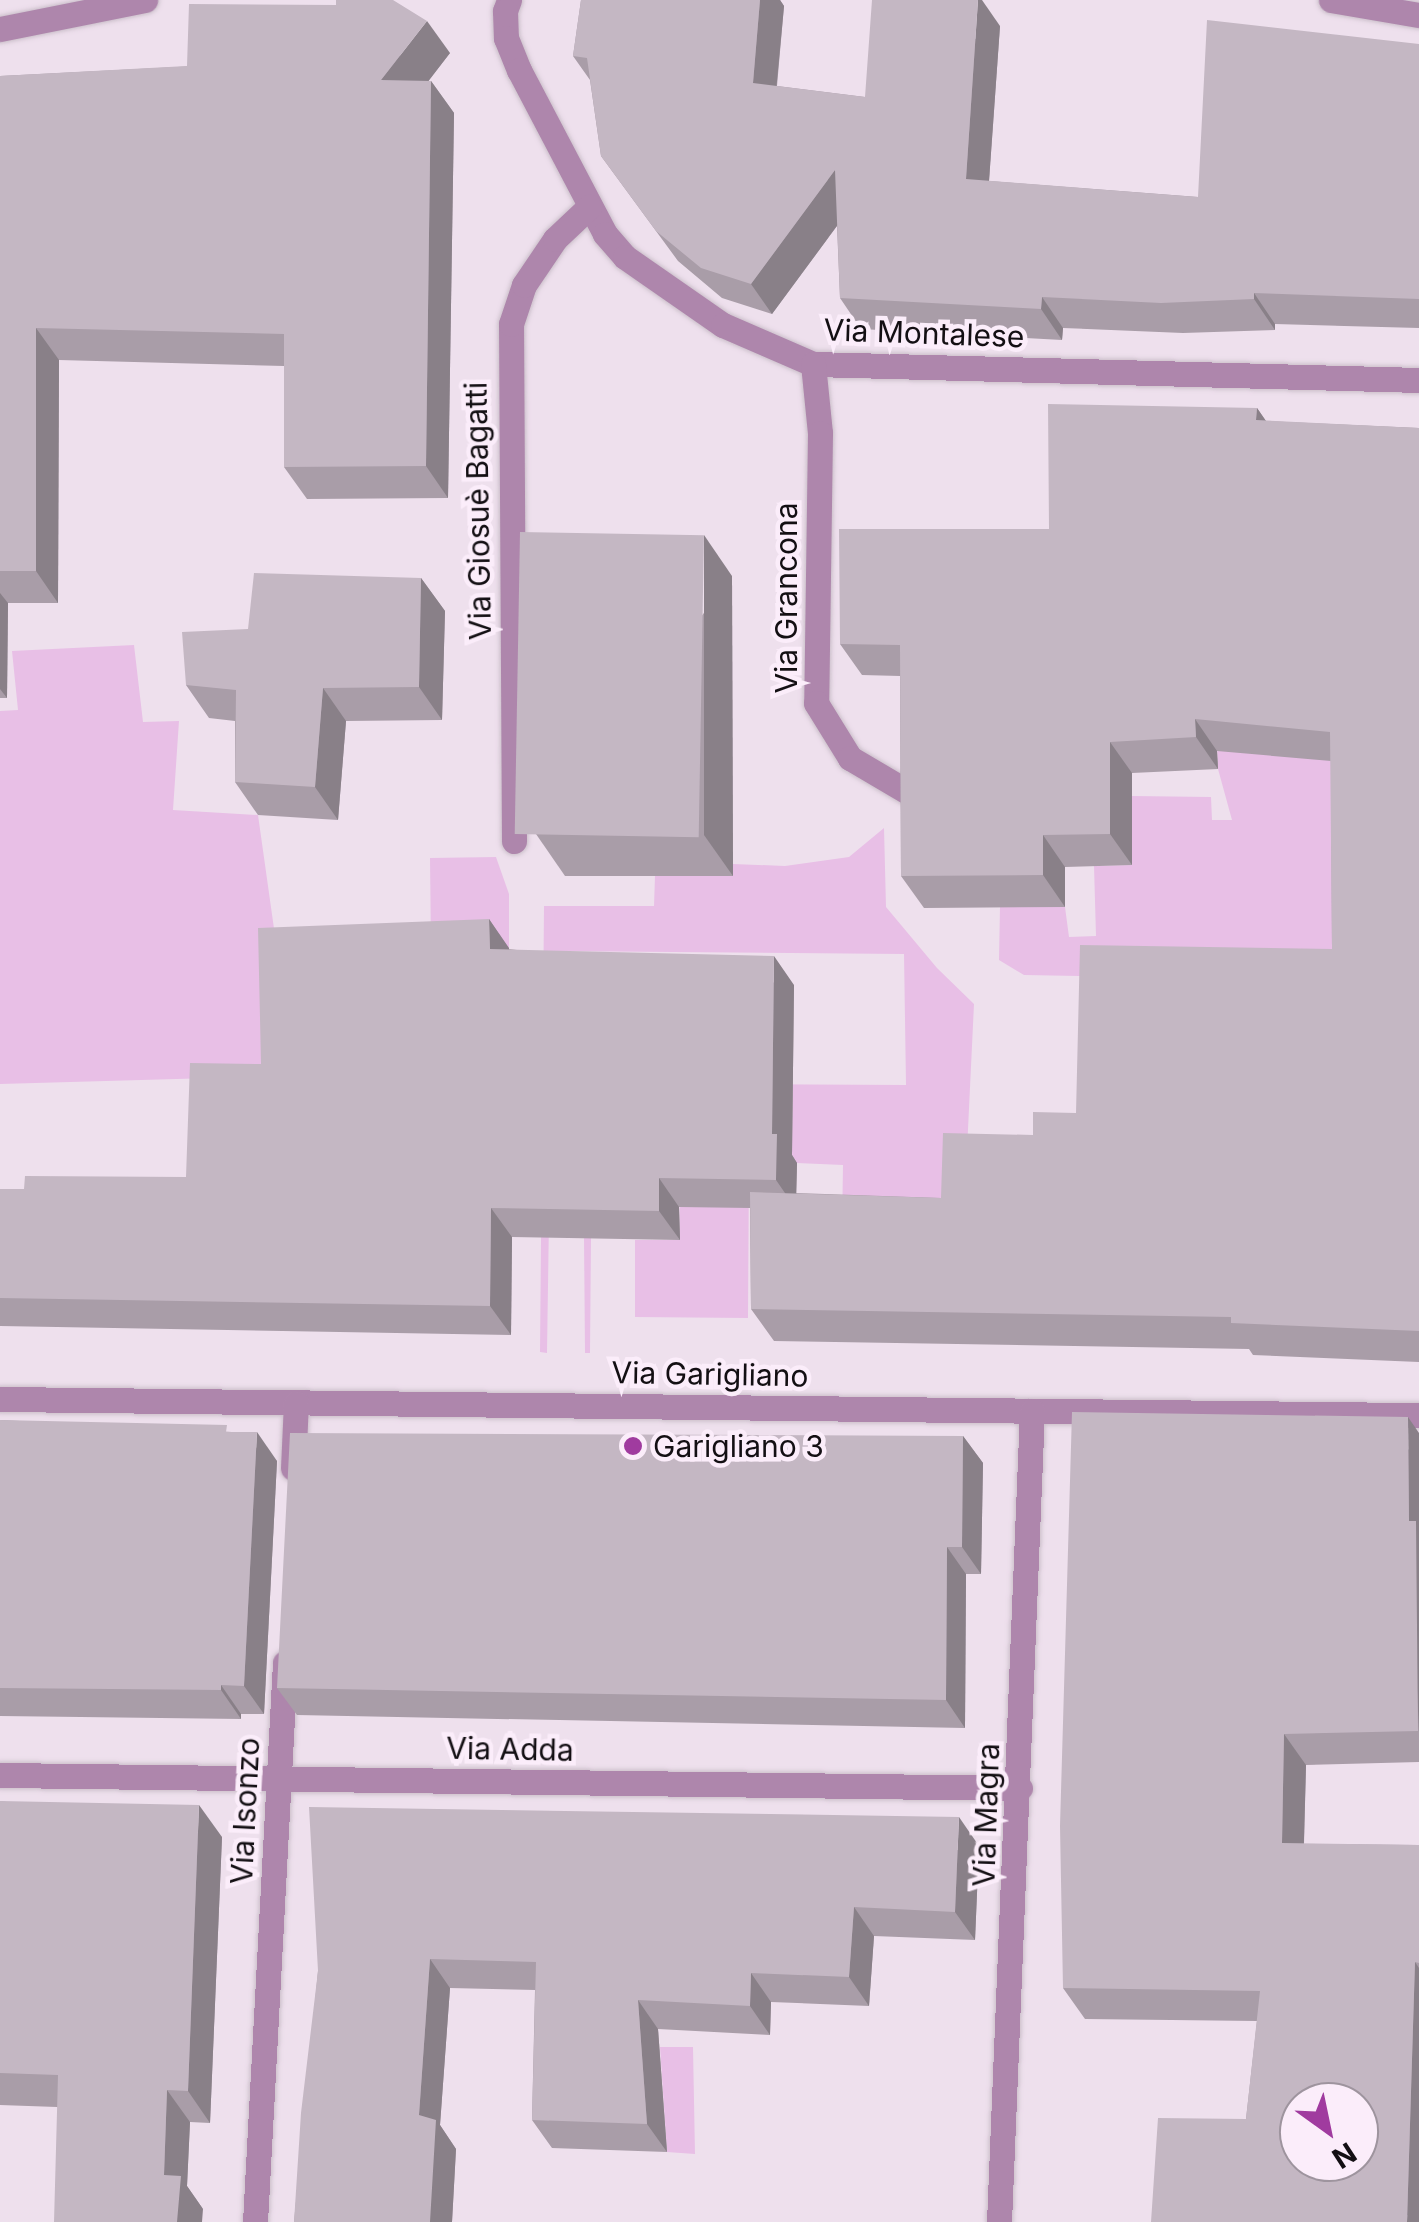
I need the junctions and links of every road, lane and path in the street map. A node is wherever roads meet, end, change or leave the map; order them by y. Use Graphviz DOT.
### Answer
graph roads {
  1 [pos="145,0"];
  2 [pos="509,0"];
  3 [pos="1331,0"];
  4 [pos="1419,15"];
  5 [pos="0,29"];
  6 [pos="589,207"];
  7 [pos="812,364"];
  8 [pos="1419,380"];
  9 [pos="906,791"];
  10 [pos="514,841"];
  11 [pos="0,1399"];
  12 [pos="296,1403"];
  13 [pos="1032,1410"];
  14 [pos="1419,1415"];
  15 [pos="292,1502"];
  16 [pos="286,1640"];
  17 [pos="0,1775"];
  18 [pos="280,1778"];
  19 [pos="1020,1788"];
  20 [pos="255,2222"];
  21 [pos="1000,2222"];
  1 -- 5 [label="street"];
  2 -- 6 [label="street, Via Montalese"];
  3 -- 4 [label="street"];
  6 -- 7 [label="street, Via Montalese"];
  6 -- 10 [label="street, Via Giosuè Bagatti"];
  7 -- 8 [label="street, Via Montalese"];
  7 -- 9 [label="street, Via Grancona"];
  11 -- 12 [label="street, Via Garigliano"];
  12 -- 13 [label="street, Via Garigliano"];
  12 -- 15 [label="street"];
  13 -- 14 [label="street, Via Garigliano"];
  13 -- 19 [label="street, Via Magra"];
  16 -- 18 [label="street, Via Isonzo"];
  17 -- 18 [label="street, Via Adda"];
  18 -- 19 [label="street, Via Adda"];
  18 -- 20 [label="street, Via Isonzo"];
  19 -- 21 [label="street, Via Magra"];
}
